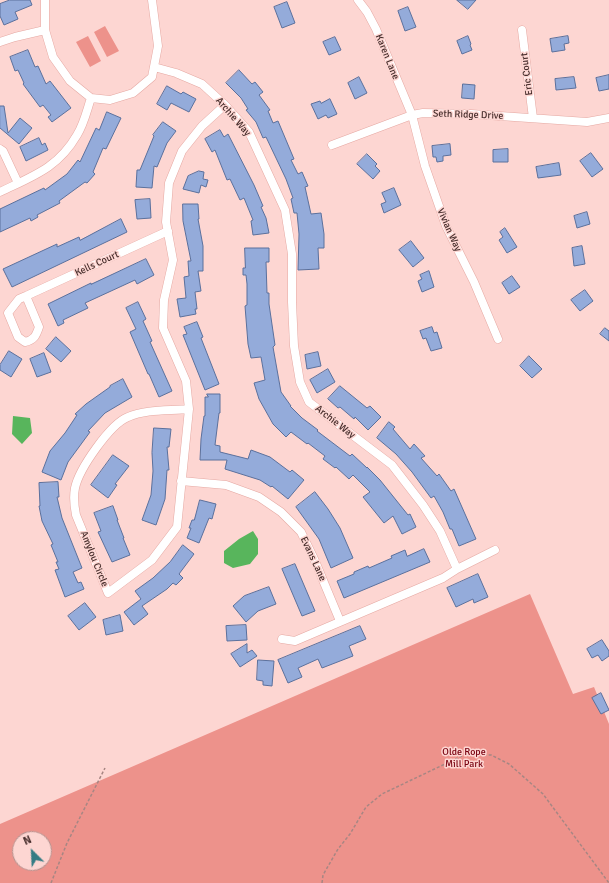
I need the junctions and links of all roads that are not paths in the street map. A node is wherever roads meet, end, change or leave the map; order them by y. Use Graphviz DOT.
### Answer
graph roads {
  1 [pos="45,0"];
  2 [pos="152,0"];
  3 [pos="358,0"];
  4 [pos="45,30"];
  5 [pos="522,30"];
  6 [pos="0,42"];
  7 [pos="154,67"];
  8 [pos="91,98"];
  9 [pos="225,105"];
  10 [pos="412,115"];
  11 [pos="533,118"];
  12 [pos="609,118"];
  13 [pos="332,145"];
  14 [pos="0,149"];
  15 [pos="18,183"];
  16 [pos="0,192"];
  17 [pos="168,231"];
  18 [pos="26,296"];
  19 [pos="498,339"];
  20 [pos="189,409"];
  21 [pos="182,482"];
  22 [pos="495,550"];
  23 [pos="457,569"];
  24 [pos="340,621"];
  25 [pos="282,638"];
  1 -- 4 [label="street"];
  2 -- 7 [label="street"];
  3 -- 10 [label="street, Karen Lane"];
  4 -- 6 [label="street"];
  4 -- 8 [label="street"];
  5 -- 11 [label="street, Eric Court"];
  7 -- 8 [label="street"];
  7 -- 9 [label="street, Archie Way"];
  8 -- 15 [label="street"];
  9 -- 17 [label="street, Amylou Circle"];
  9 -- 23 [label="street, Archie Way"];
  10 -- 11 [label="street, Seth Ridge Drive"];
  10 -- 13 [label="street, Seth Ridge Drive"];
  10 -- 19 [label="street, Vivian Way"];
  11 -- 12 [label="street, Seth Ridge Drive"];
  14 -- 15 [label="street"];
  15 -- 16 [label="street"];
  17 -- 18 [label="street, Kells Court"];
  17 -- 20 [label="street, Amylou Circle"];
  18 -- 18 [label="street, Kells Court"];
  20 -- 21 [label="street, Amylou Circle"];
  20 -- 21 [label="street, Amylou Circle"];
  21 -- 24 [label="street, Evans Lane"];
  22 -- 23 [label="street"];
  23 -- 24 [label="street"];
  24 -- 25 [label="street"];
}
